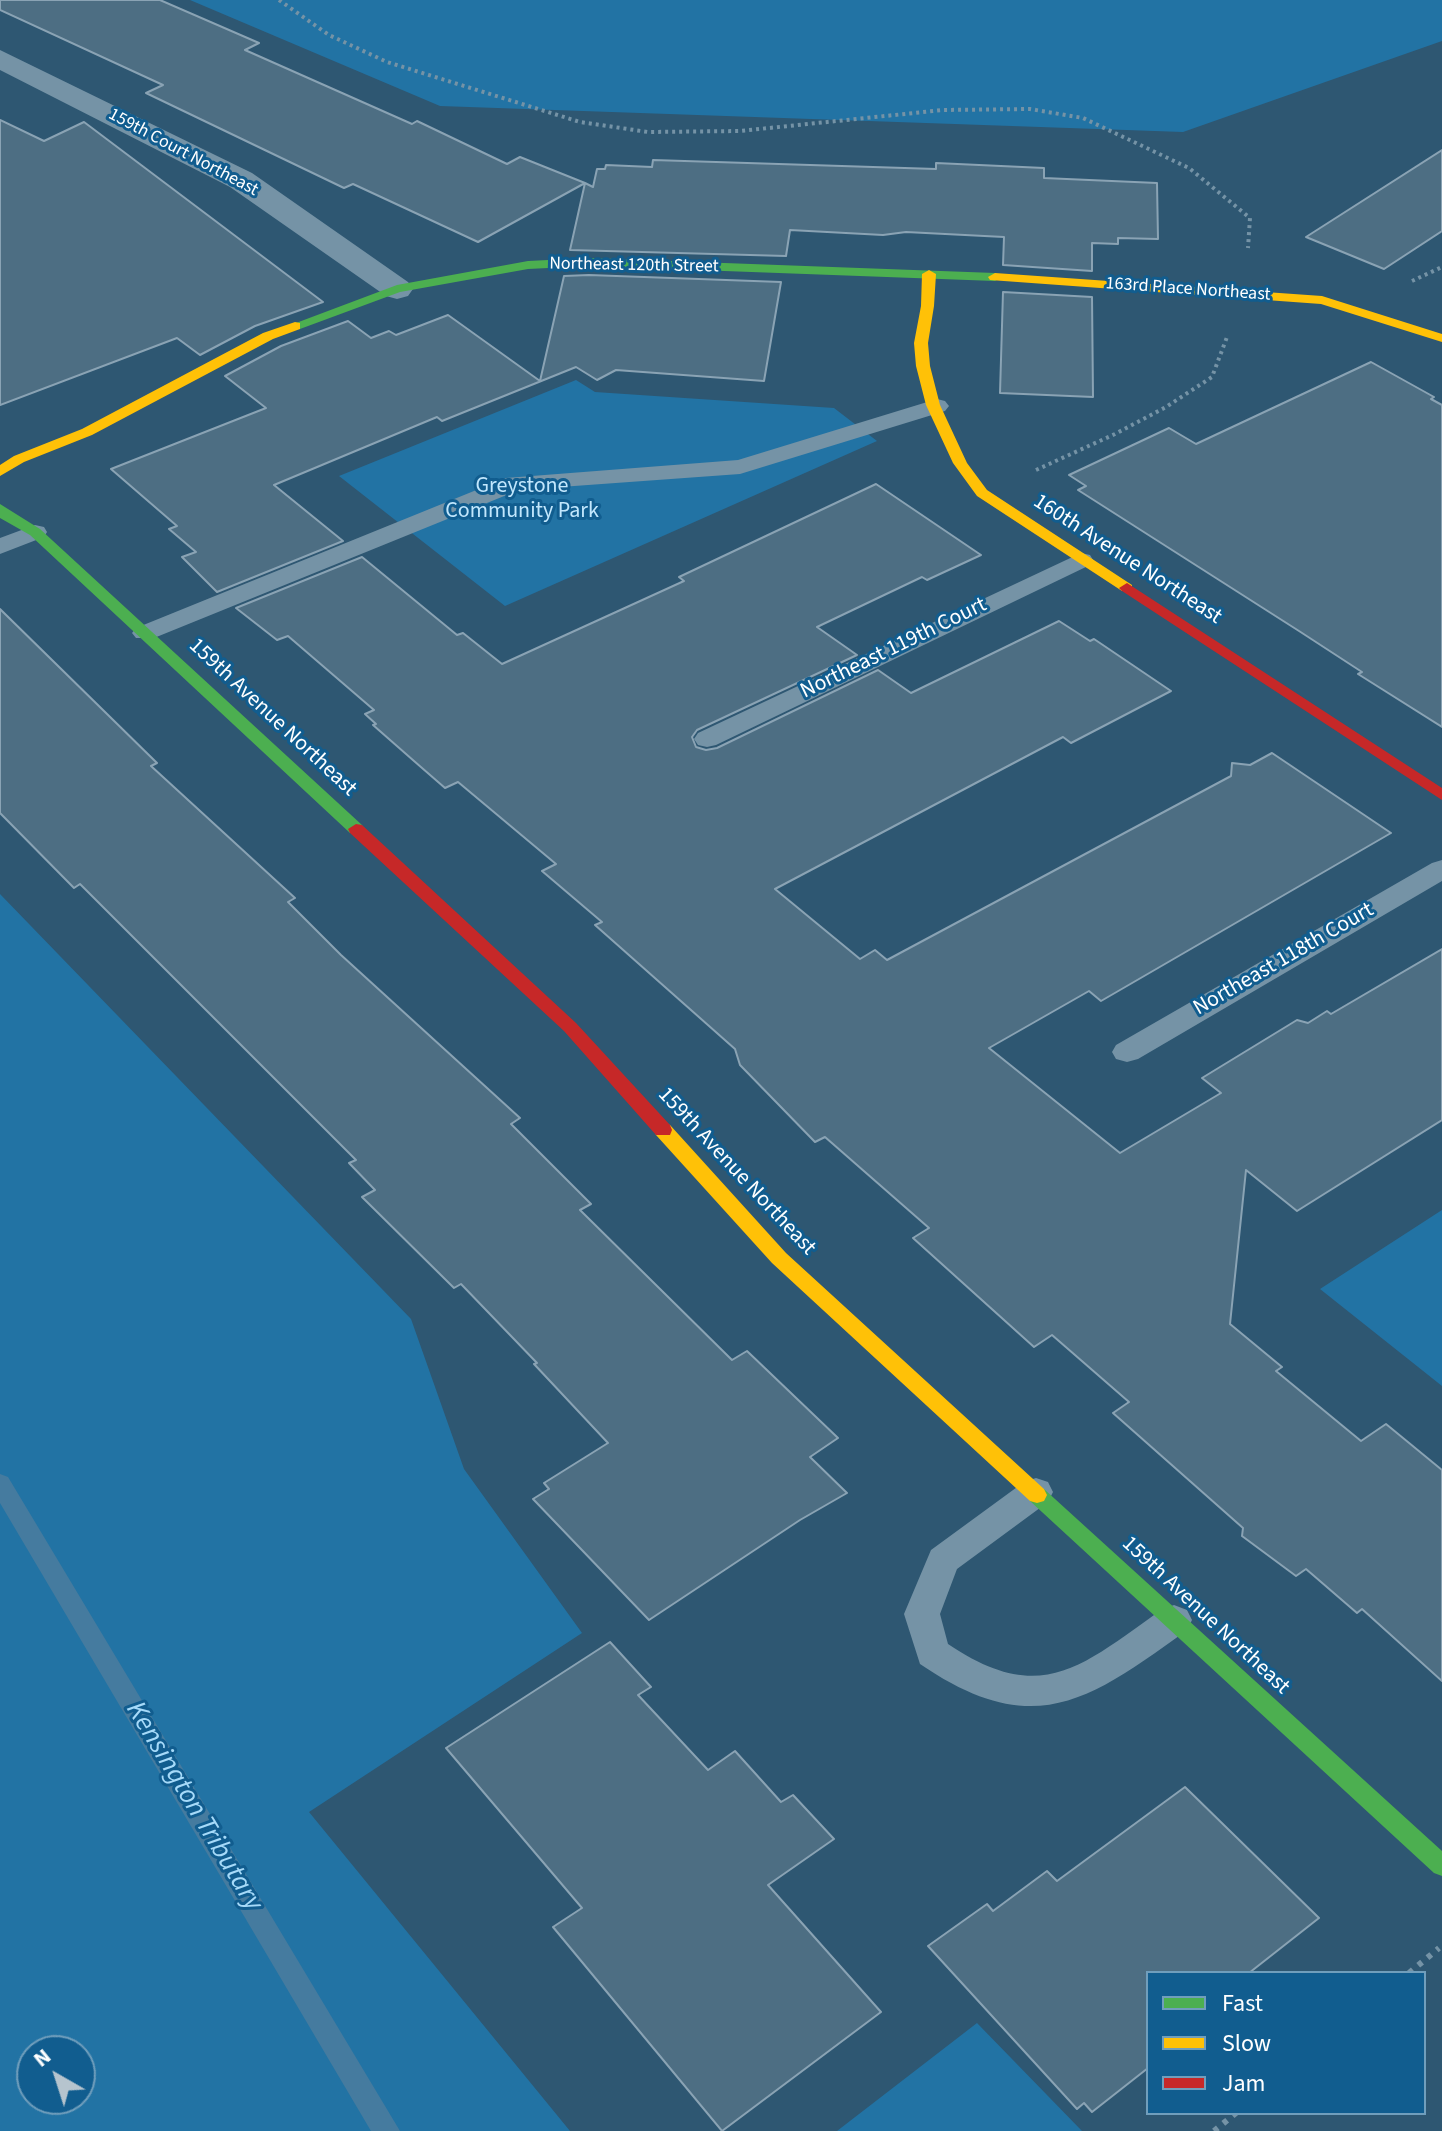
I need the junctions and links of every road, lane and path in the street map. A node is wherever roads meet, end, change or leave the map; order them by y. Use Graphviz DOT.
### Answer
graph roads {
  1 [pos="279,0"];
  2 [pos="0,59"];
  3 [pos="1246,261"];
  4 [pos="1442,267"];
  5 [pos="929,274"];
  6 [pos="1407,285"];
  7 [pos="397,289"];
  8 [pos="1231,326"];
  9 [pos="1442,338"];
  10 [pos="937,406"];
  11 [pos="0,472"];
  12 [pos="1028,473"];
  13 [pos="0,508"];
  14 [pos="35,532"];
  15 [pos="0,547"];
  16 [pos="1081,560"];
  17 [pos="145,633"];
  18 [pos="707,739"];
  19 [pos="1442,795"];
  20 [pos="1442,869"];
  21 [pos="1127,1052"];
  22 [pos="1036,1492"];
  23 [pos="1174,1620"];
  24 [pos="1440,1860"];
  25 [pos="1439,1948"];
  26 [pos="1411,1971"];
  27 [pos="1234,2115"];
  28 [pos="1214,2131"];
  1 -- 3 [label="path"];
  2 -- 7 [label="street, 159th Court Northeast"];
  4 -- 6 [label="path"];
  5 -- 7 [label="street, Northeast 120th Street"];
  5 -- 9 [label="street, 163rd Place Northeast"];
  5 -- 10 [label="street, 160th Avenue Northeast"];
  7 -- 11 [label="street, Northeast 120th Street"];
  8 -- 12 [label="path"];
  10 -- 16 [label="street, 160th Avenue Northeast"];
  10 -- 17 [label="lane"];
  13 -- 14 [label="street, 159th Avenue Northeast"];
  14 -- 15 [label="lane"];
  14 -- 17 [label="street, 159th Avenue Northeast"];
  16 -- 18 [label="lane, Northeast 119th Court"];
  16 -- 19 [label="street, 160th Avenue Northeast"];
  17 -- 22 [label="street, 159th Avenue Northeast"];
  20 -- 21 [label="lane, Northeast 118th Court"];
  22 -- 23 [label="street, 159th Avenue Northeast"];
  22 -- 23 [label="lane"];
  23 -- 24 [label="street, 159th Avenue Northeast"];
  25 -- 26 [label="path"];
  27 -- 28 [label="path"];
}
